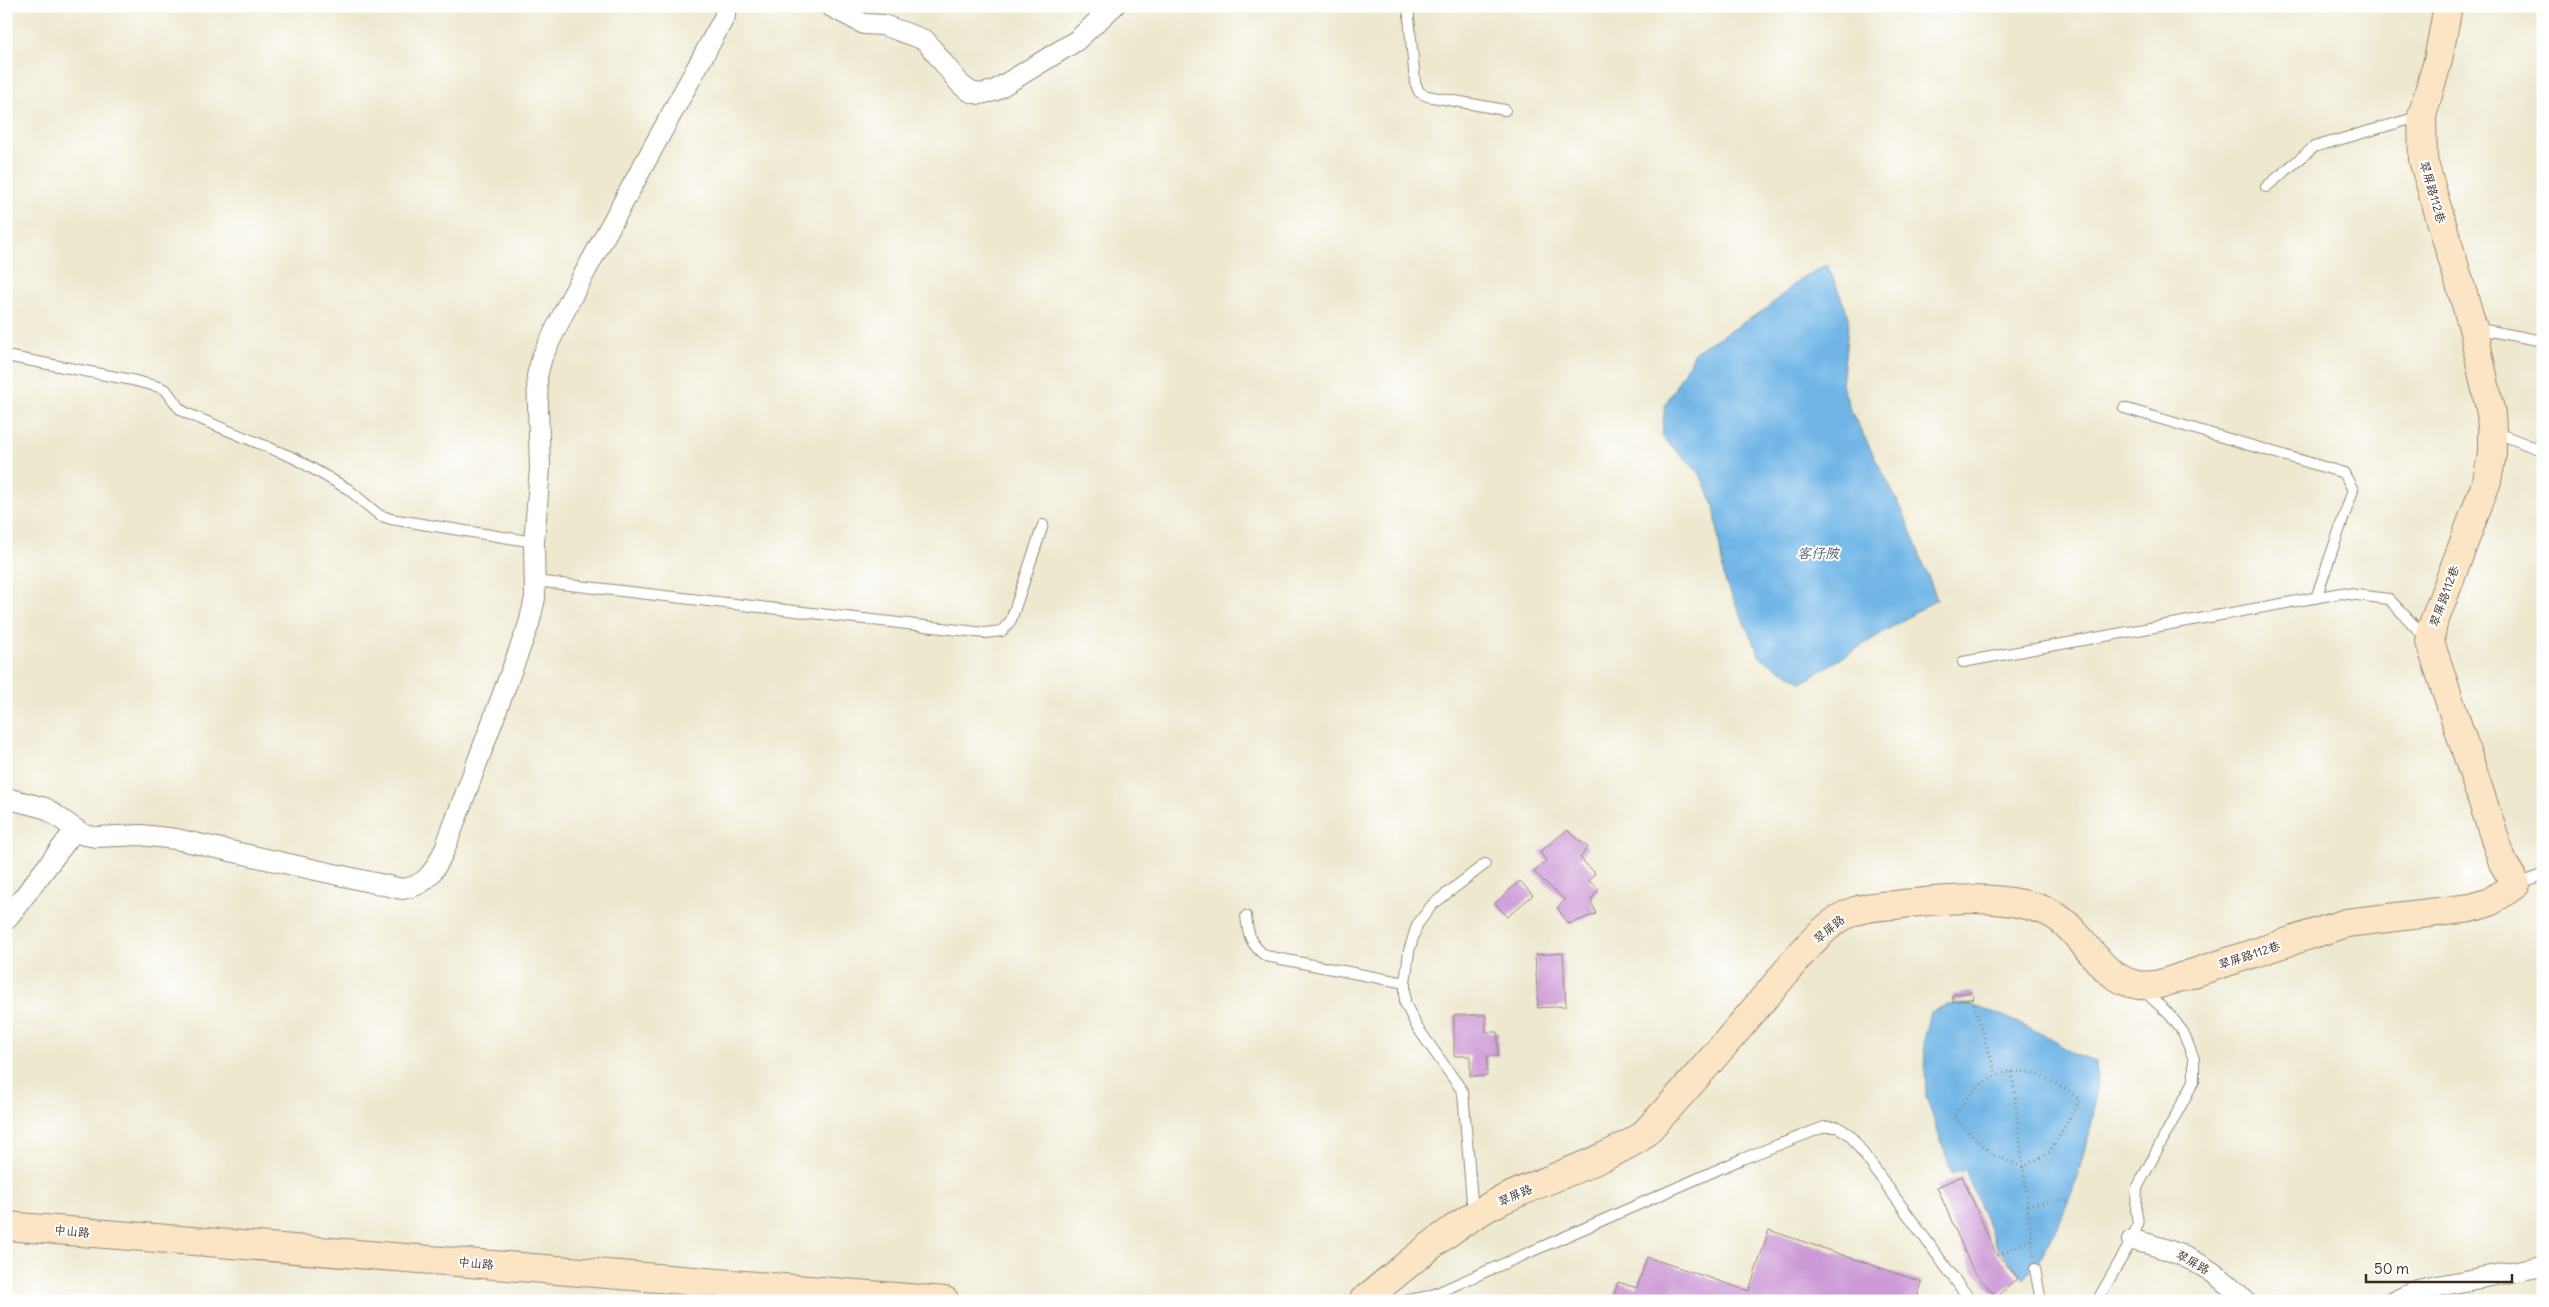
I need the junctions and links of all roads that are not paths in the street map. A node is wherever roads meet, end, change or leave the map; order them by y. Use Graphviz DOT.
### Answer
graph roads {
  1 [pos="725,6"];
  2 [pos="830,6"];
  3 [pos="1114,6"];
  4 [pos="1408,6"];
  5 [pos="2448,6"];
  6 [pos="1505,110"];
  7 [pos="2422,116"];
  8 [pos="2266,187"];
  9 [pos="2473,328"];
  10 [pos="2543,341"];
  11 [pos="6,356"];
  12 [pos="2124,408"];
  13 [pos="2492,430"];
  14 [pos="2543,451"];
  15 [pos="1043,525"];
  16 [pos="534,542"];
  17 [pos="535,581"];
  18 [pos="2316,598"];
  19 [pos="2430,642"];
  20 [pos="1963,662"];
  21 [pos="6,798"];
  22 [pos="75,830"];
  23 [pos="1485,864"];
  24 [pos="2543,874"];
  25 [pos="2516,884"];
  26 [pos="1246,916"];
  27 [pos="6,920"];
  28 [pos="1405,983"];
  29 [pos="2138,985"];
  30 [pos="1473,1215"];
  31 [pos="6,1226"];
  32 [pos="2132,1240"];
  33 [pos="2543,1266"];
  34 [pos="2036,1269"];
  35 [pos="945,1301"];
  36 [pos="1363,1301"];
  37 [pos="1404,1301"];
  38 [pos="1973,1301"];
  39 [pos="2041,1301"];
  40 [pos="2097,1301"];
  41 [pos="2245,1301"];
  42 [pos="2394,1301"];
  1 -- 16 [label="street"];
  2 -- 3 [label="street"];
  4 -- 6 [label="lane"];
  5 -- 7 [label="main road, 翠屏路112巷"];
  7 -- 8 [label="lane"];
  7 -- 9 [label="main road, 翠屏路112巷"];
  9 -- 10 [label="lane"];
  9 -- 13 [label="main road, 翠屏路112巷"];
  11 -- 16 [label="lane"];
  12 -- 18 [label="lane"];
  13 -- 14 [label="lane"];
  13 -- 19 [label="main road, 翠屏路112巷"];
  15 -- 17 [label="lane"];
  16 -- 17 [label="street"];
  17 -- 22 [label="street"];
  18 -- 19 [label="lane"];
  18 -- 20 [label="lane"];
  19 -- 25 [label="main road, 翠屏路112巷"];
  21 -- 22 [label="street"];
  22 -- 27 [label="street"];
  23 -- 28 [label="lane"];
  24 -- 25 [label="lane"];
  25 -- 29 [label="main road, 翠屏路112巷"];
  26 -- 28 [label="lane"];
  28 -- 30 [label="lane"];
  29 -- 30 [label="main road, 翠屏路"];
  29 -- 32 [label="lane, 翠屏路"];
  30 -- 36 [label="main road, 翠屏路"];
  31 -- 35 [label="main road, 中山路"];
  32 -- 40 [label="lane, 翠屏路"];
  32 -- 41 [label="street, 翠屏路"];
  33 -- 42 [label="street"];
  34 -- 39 [label="lane"];
  37 -- 38 [label="lane"];
}
